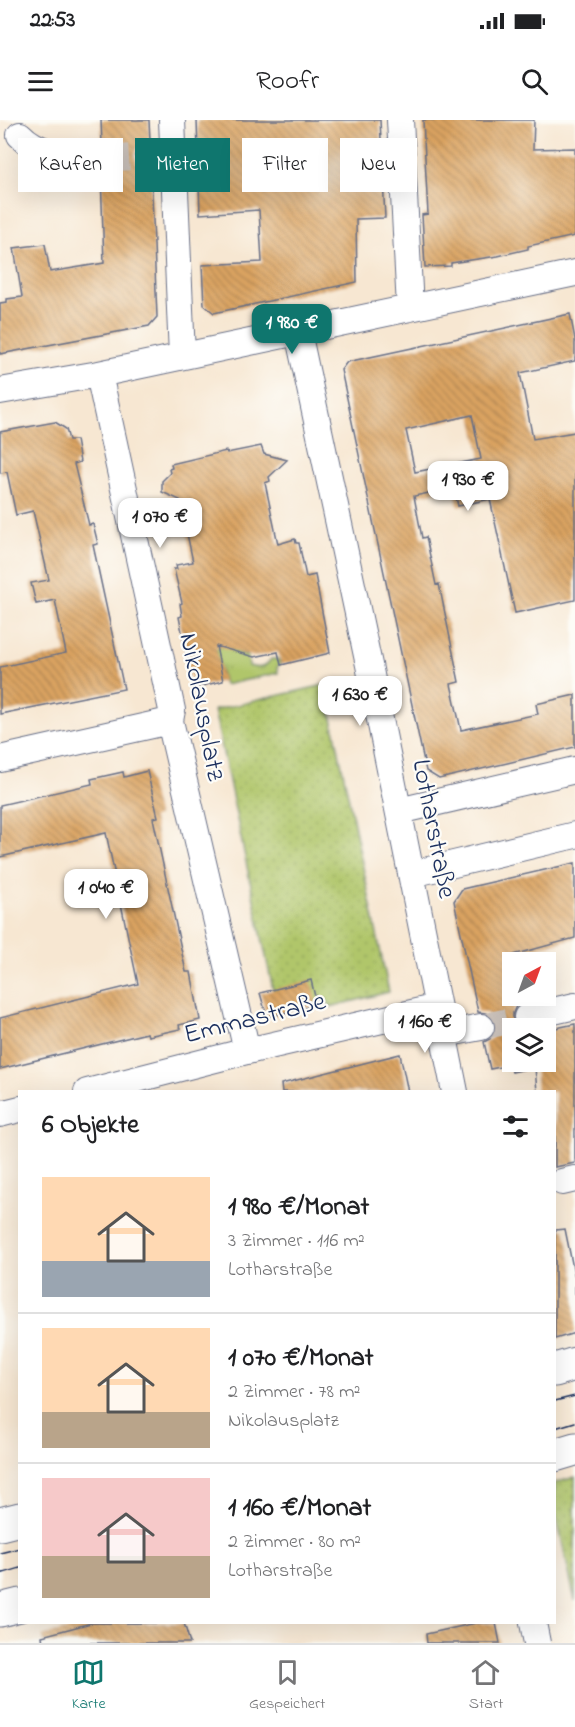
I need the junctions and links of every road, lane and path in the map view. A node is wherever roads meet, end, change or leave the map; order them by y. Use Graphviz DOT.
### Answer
graph roads {
  1 [pos="172,120"];
  2 [pos="400,120"];
  3 [pos="20,135"];
  4 [pos="23,138"];
  5 [pos="575,273"];
  6 [pos="410,308"];
  7 [pos="298,332"];
  8 [pos="182,356"];
  9 [pos="99,374"];
  10 [pos="0,391"];
  11 [pos="170,721"];
  12 [pos="0,759"];
  13 [pos="575,770"];
  14 [pos="399,812"];
  15 [pos="575,835"];
  16 [pos="411,874"];
  17 [pos="436,998"];
  18 [pos="575,1006"];
  19 [pos="527,1017"];
  20 [pos="481,1027"];
  21 [pos="444,1034"];
  22 [pos="247,1051"];
  23 [pos="95,1090"];
  24 [pos="455,1090"];
  25 [pos="18,1110"];
  26 [pos="0,1114"];
  27 [pos="575,1364"];
  28 [pos="556,1370"];
  29 [pos="575,1449"];
  30 [pos="556,1455"];
  31 [pos="18,1520"];
  32 [pos="0,1524"];
  33 [pos="18,1606"];
  34 [pos="0,1610"];
  35 [pos="533,1624"];
  36 [pos="537,1643"];
  1 -- 8 [label="street"];
  2 -- 6 [label="street"];
  3 -- 4 [label="street"];
  5 -- 6 [label="street"];
  6 -- 7 [label="street"];
  7 -- 8 [label="street"];
  7 -- 14 [label="street, Lotharstraße"];
  8 -- 9 [label="street"];
  9 -- 10 [label="street"];
  9 -- 11 [label="street, Nikolausplatz"];
  11 -- 12 [label="street"];
  11 -- 22 [label="street, Nikolausplatz"];
  13 -- 14 [label="street"];
  14 -- 16 [label="street, Lotharstraße"];
  15 -- 16 [label="street"];
  16 -- 17 [label="street, Lotharstraße"];
  17 -- 21 [label="street, Lotharstraße"];
  17 -- 22 [label="street, Emmastraße"];
  18 -- 19 [label="street"];
  20 -- 21 [label="street"];
  21 -- 24 [label="street, Lotharstraße"];
  22 -- 23 [label="street, Emmastraße"];
  25 -- 26 [label="street"];
  27 -- 28 [label="main road"];
  29 -- 30 [label="main road"];
  31 -- 32 [label="main road"];
  33 -- 34 [label="main road"];
  35 -- 36 [label="street"];
}
